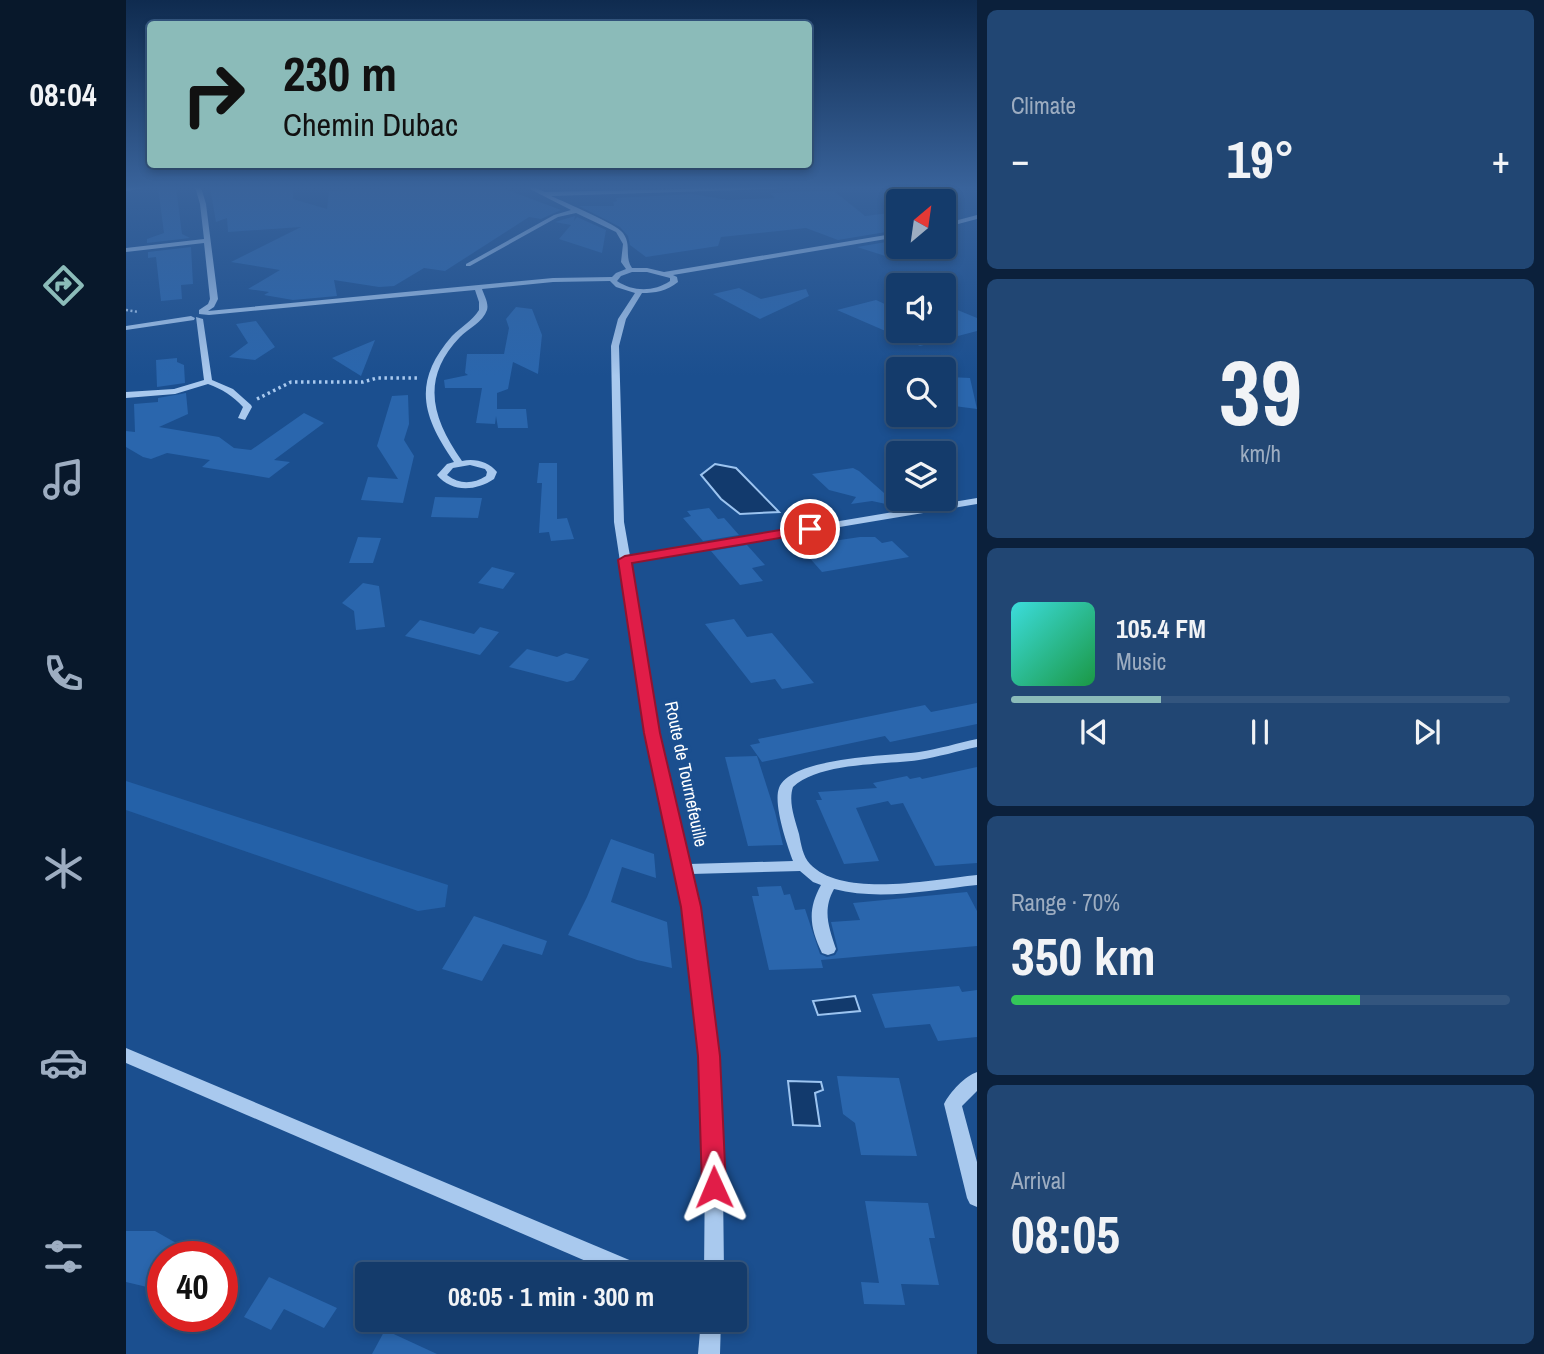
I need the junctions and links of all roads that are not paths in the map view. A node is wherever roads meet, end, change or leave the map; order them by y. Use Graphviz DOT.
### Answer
graph roads {
  1 [pos="208,250"];
  2 [pos="495,250"];
  3 [pos="625,250"];
  4 [pos="808,250"];
  5 [pos="468,265"];
  6 [pos="630,271"];
  7 [pos="666,274"];
  8 [pos="613,279"];
  9 [pos="478,289"];
  10 [pos="639,290"];
  11 [pos="200,316"];
  12 [pos="126,328"];
  13 [pos="208,381"];
  14 [pos="126,395"];
  15 [pos="242,418"];
  16 [pos="459,463"];
  17 [pos="977,501"];
  18 [pos="625,560"];
  19 [pos="977,743"];
  20 [pos="803,866"];
  21 [pos="683,869"];
  22 [pos="977,880"];
  23 [pos="829,884"];
  24 [pos="828,949"];
  25 [pos="126,1055"];
  26 [pos="977,1079"];
  27 [pos="977,1198"];
  28 [pos="611,1262"];
  29 [pos="713,1262"];
  30 [pos="710,1332"];
  31 [pos="709,1354"];
  1 -- 11 [label="street"];
  2 -- 5 [label="street"];
  3 -- 6 [label="street"];
  4 -- 7 [label="street"];
  6 -- 7 [label="street"];
  6 -- 8 [label="street"];
  7 -- 10 [label="street"];
  8 -- 9 [label="street"];
  8 -- 10 [label="street"];
  9 -- 11 [label="street"];
  9 -- 16 [label="street"];
  10 -- 18 [label="street, Route de Tournefeuille"];
  11 -- 12 [label="street"];
  11 -- 13 [label="street"];
  13 -- 14 [label="street"];
  13 -- 15 [label="street"];
  17 -- 18 [label="street"];
  18 -- 21 [label="street, Route de Tournefeuille"];
  19 -- 20 [label="street"];
  20 -- 21 [label="street"];
  20 -- 23 [label="street"];
  21 -- 29 [label="street, Route de Tournefeuille"];
  22 -- 23 [label="street"];
  23 -- 24 [label="street"];
  25 -- 28 [label="street"];
  26 -- 27 [label="street"];
  30 -- 31 [label="street"];
}
